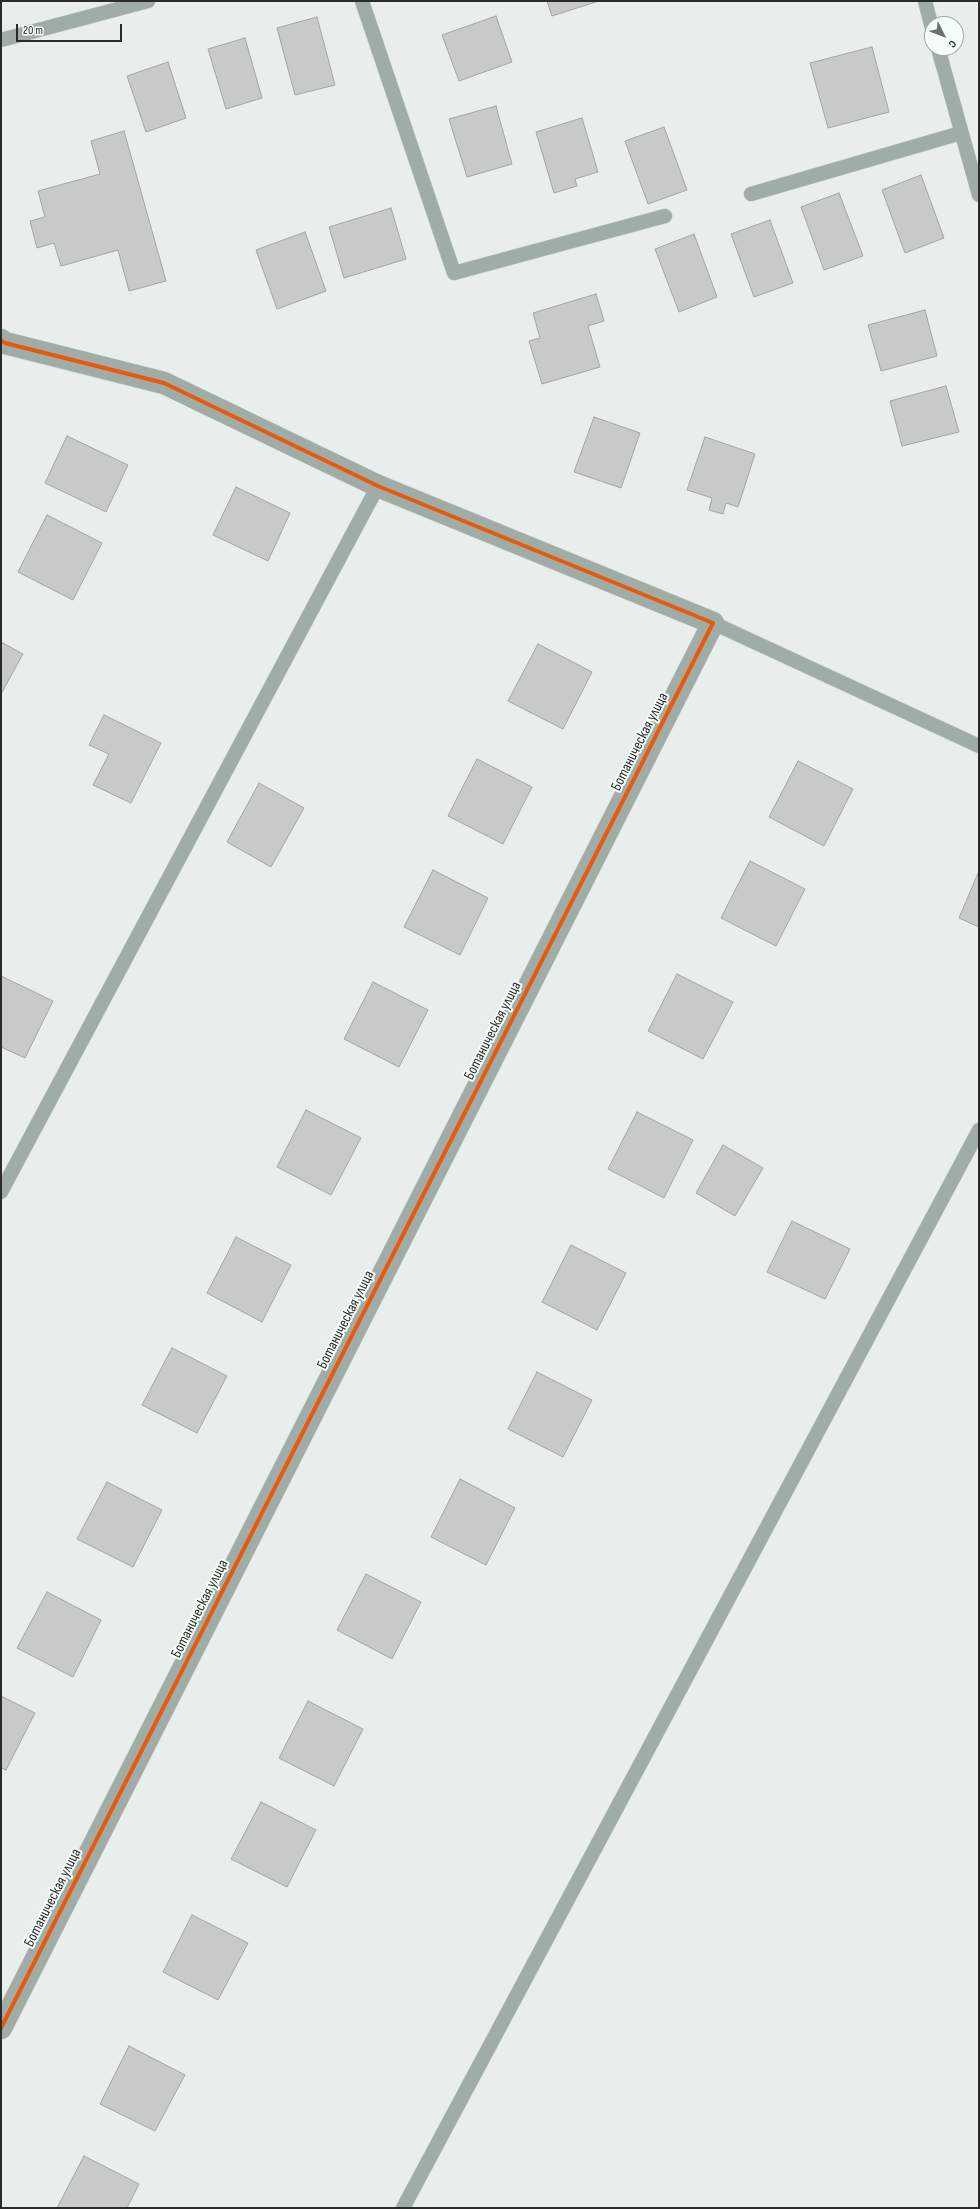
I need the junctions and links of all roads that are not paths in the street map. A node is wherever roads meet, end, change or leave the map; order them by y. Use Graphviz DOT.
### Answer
graph roads {
  1 [pos="148,1"];
  2 [pos="362,1"];
  3 [pos="925,1"];
  4 [pos="929,16"];
  5 [pos="1,40"];
  6 [pos="940,56"];
  7 [pos="961,133"];
  8 [pos="751,194"];
  9 [pos="979,195"];
  10 [pos="665,216"];
  11 [pos="2,345"];
  12 [pos="378,486"];
  13 [pos="713,623"];
  14 [pos="979,746"];
  15 [pos="979,1130"];
  16 [pos="1,1192"];
  17 [pos="1,2028"];
  18 [pos="403,2208"];
  1 -- 5 [label="lane"];
  2 -- 10 [label="lane"];
  3 -- 4 [label="lane"];
  6 -- 7 [label="lane"];
  7 -- 8 [label="lane"];
  7 -- 9 [label="lane"];
  11 -- 12 [label="street"];
  12 -- 13 [label="street"];
  12 -- 16 [label="lane"];
  13 -- 14 [label="lane"];
  13 -- 17 [label="street, Ботаническая улица"];
  15 -- 18 [label="lane"];
}
